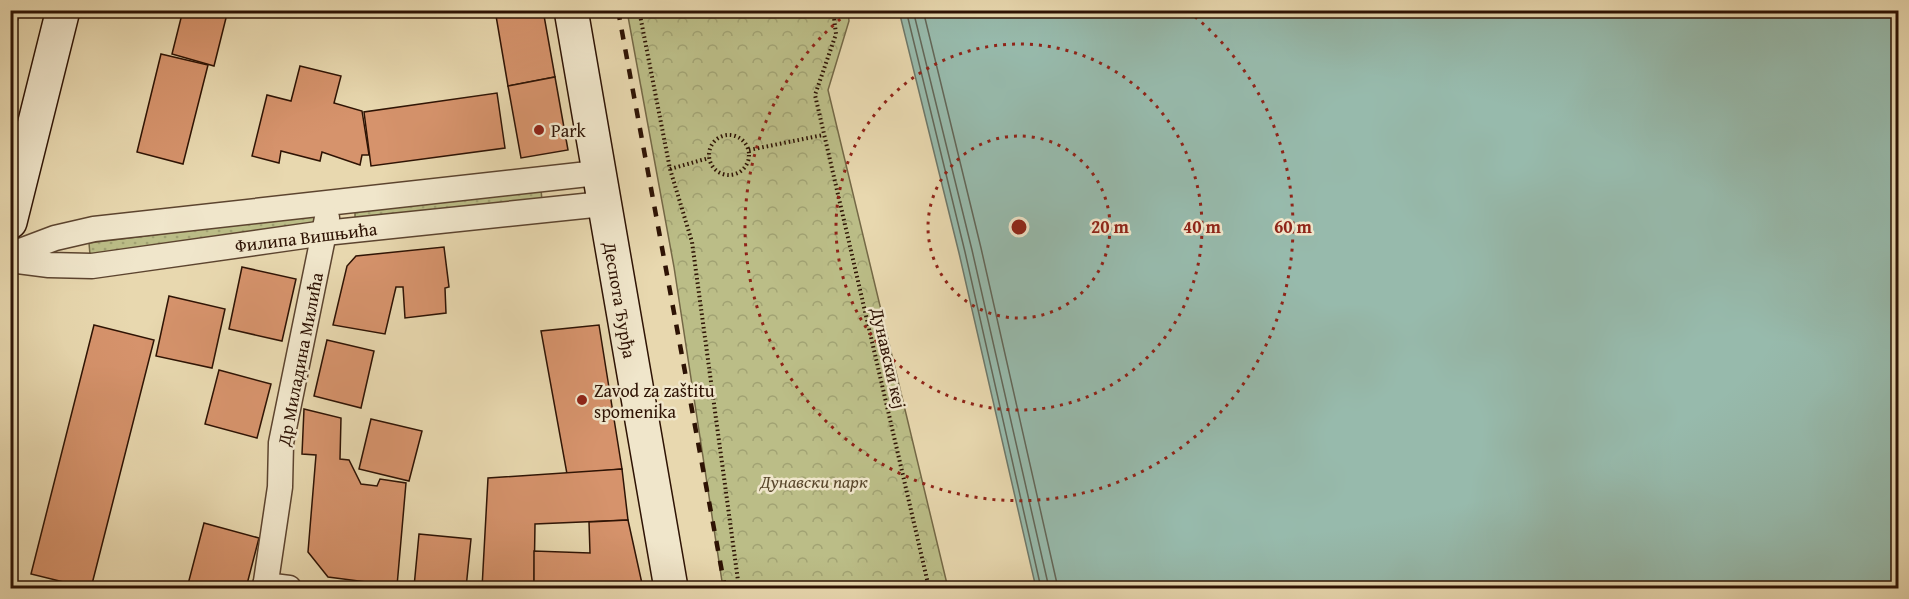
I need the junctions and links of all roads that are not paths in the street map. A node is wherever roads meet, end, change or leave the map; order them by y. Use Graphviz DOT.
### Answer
graph roads {
  1 [pos="63,10"];
  2 [pos="571,10"];
  3 [pos="597,173"];
  4 [pos="329,204"];
  5 [pos="603,204"];
  6 [pos="10,222"];
  7 [pos="326,233"];
  8 [pos="10,255"];
  9 [pos="10,260"];
  10 [pos="265,587"];
  11 [pos="290,588"];
  12 [pos="671,588"];
  1 -- 6 [label="street"];
  2 -- 3 [label="street, Деспота Ђурђа"];
  3 -- 4 [label="street, Филипа Вишњића"];
  3 -- 5 [label="street, Деспота Ђурђа"];
  4 -- 7 [label="street, Др Миладина Милића"];
  4 -- 8 [label="street, Филипа Вишњића"];
  5 -- 7 [label="street, Филипа Вишњића"];
  5 -- 12 [label="street, Деспота Ђурђа"];
  7 -- 9 [label="street, Филипа Вишњића"];
  7 -- 10 [label="street, Др Миладина Милића"];
  10 -- 11 [label="street"];
}
